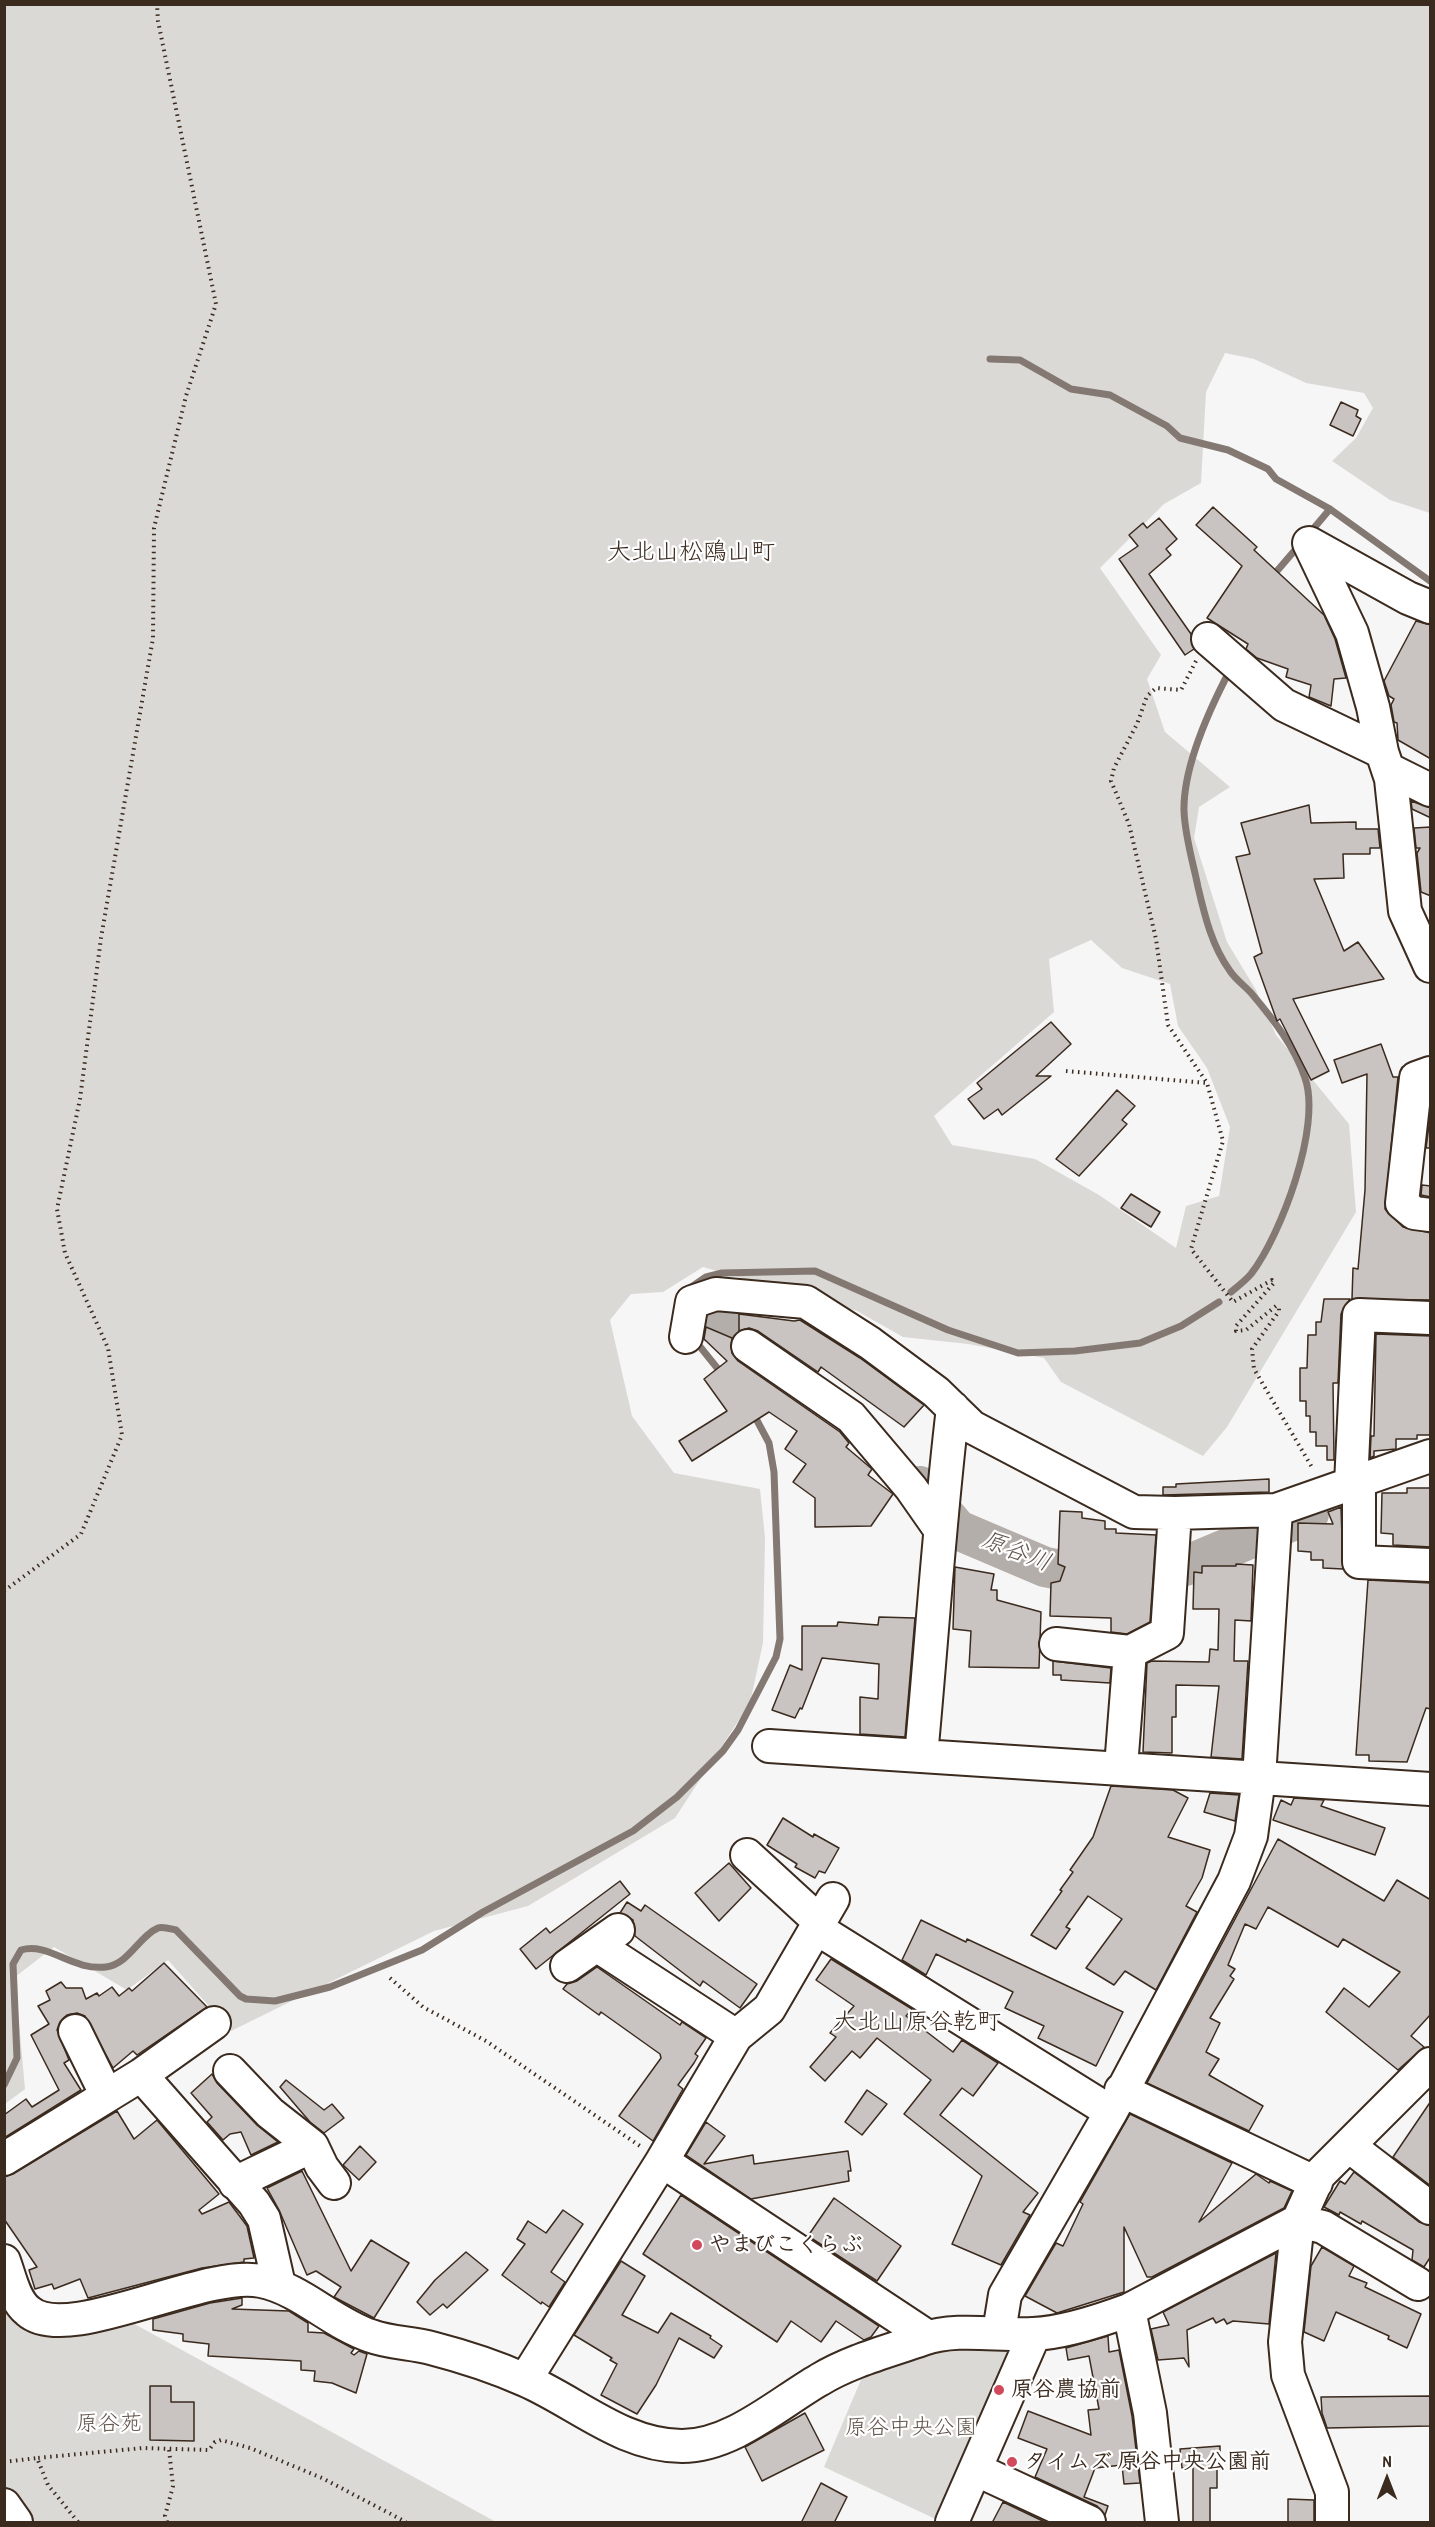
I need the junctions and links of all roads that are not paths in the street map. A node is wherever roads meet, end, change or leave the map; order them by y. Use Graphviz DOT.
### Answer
graph roads {
  1 [pos="1431,607"];
  2 [pos="1208,639"];
  3 [pos="1385,760"];
  4 [pos="1431,790"];
  5 [pos="1431,966"];
  6 [pos="1431,1074"];
  7 [pos="1431,1215"];
  8 [pos="1431,1318"];
  9 [pos="686,1337"];
  10 [pos="748,1346"];
  11 [pos="953,1408"];
  12 [pos="1431,1456"];
  13 [pos="1346,1486"];
  14 [pos="1276,1510"];
  15 [pos="1175,1513"];
  16 [pos="939,1528"];
  17 [pos="1431,1565"];
  18 [pos="1056,1644"];
  19 [pos="1130,1652"];
  20 [pos="769,1746"];
  21 [pos="921,1756"];
  22 [pos="1121,1767"];
  23 [pos="1259,1778"];
  24 [pos="1431,1790"];
  25 [pos="747,1855"];
  26 [pos="823,1917"];
  27 [pos="567,1966"];
  28 [pos="214,2023"];
  29 [pos="75,2031"];
  30 [pos="736,2036"];
  31 [pos="1431,2064"];
  32 [pos="230,2071"];
  33 [pos="141,2074"];
  34 [pos="107,2096"];
  35 [pos="1116,2101"];
  36 [pos="312,2146"];
  37 [pos="1349,2146"];
  38 [pos="4,2159"];
  39 [pos="662,2161"];
  40 [pos="235,2183"];
  41 [pos="334,2183"];
  42 [pos="1316,2183"];
  43 [pos="1431,2208"];
  44 [pos="1298,2222"];
  45 [pos="4,2261"];
  46 [pos="1418,2284"];
  47 [pos="279,2285"];
  48 [pos="1129,2310"];
  49 [pos="999,2332"];
  50 [pos="1034,2334"];
  51 [pos="928,2337"];
  52 [pos="525,2380"];
  53 [pos="977,2470"];
  54 [pos="4,2505"];
  55 [pos="16,2523"];
  56 [pos="952,2523"];
  57 [pos="1089,2523"];
  58 [pos="1162,2523"];
  59 [pos="1332,2523"];
  1 -- 3 [label="street"];
  2 -- 3 [label="street"];
  3 -- 4 [label="street"];
  3 -- 5 [label="street"];
  6 -- 7 [label="street"];
  8 -- 13 [label="street"];
  9 -- 11 [label="street"];
  10 -- 16 [label="street"];
  11 -- 15 [label="street"];
  11 -- 16 [label="street"];
  12 -- 13 [label="street"];
  13 -- 14 [label="street"];
  13 -- 17 [label="street"];
  14 -- 15 [label="street"];
  14 -- 23 [label="street"];
  15 -- 19 [label="street"];
  16 -- 21 [label="street"];
  18 -- 19 [label="street"];
  19 -- 22 [label="street"];
  20 -- 21 [label="street"];
  21 -- 22 [label="street"];
  22 -- 23 [label="street"];
  23 -- 24 [label="street"];
  23 -- 35 [label="street"];
  25 -- 26 [label="street"];
  26 -- 30 [label="street"];
  26 -- 35 [label="street"];
  27 -- 30 [label="street"];
  28 -- 33 [label="street"];
  29 -- 34 [label="street"];
  30 -- 39 [label="street"];
  31 -- 37 [label="street"];
  32 -- 36 [label="street"];
  33 -- 34 [label="street"];
  33 -- 40 [label="street"];
  34 -- 38 [label="street"];
  35 -- 42 [label="street"];
  35 -- 49 [label="street"];
  36 -- 40 [label="street"];
  36 -- 41 [label="street"];
  37 -- 42 [label="street"];
  37 -- 43 [label="street"];
  39 -- 51 [label="street"];
  39 -- 52 [label="street"];
  40 -- 47 [label="street"];
  42 -- 44 [label="street"];
  44 -- 46 [label="street"];
  44 -- 48 [label="street"];
  44 -- 59 [label="street"];
  45 -- 47 [label="street"];
  47 -- 52 [label="street"];
  48 -- 50 [label="street"];
  48 -- 58 [label="street"];
  49 -- 50 [label="street"];
  49 -- 51 [label="street"];
  50 -- 53 [label="street"];
  51 -- 52 [label="street"];
  53 -- 56 [label="street"];
  53 -- 57 [label="street"];
  54 -- 55 [label="street"];
}
